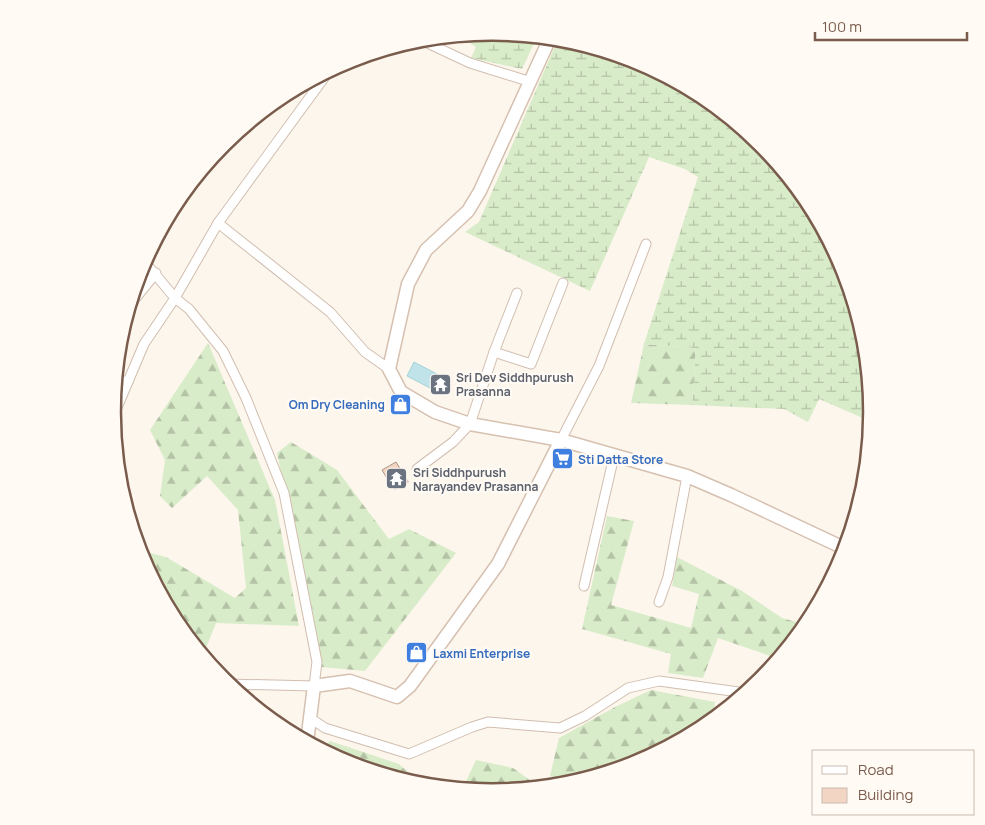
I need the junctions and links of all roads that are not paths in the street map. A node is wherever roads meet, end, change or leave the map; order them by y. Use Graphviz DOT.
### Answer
graph roads {
  1 [pos="547,45"];
  2 [pos="433,46"];
  3 [pos="531,82"];
  4 [pos="319,85"];
  5 [pos="218,223"];
  6 [pos="646,244"];
  7 [pos="151,268"];
  8 [pos="156,273"];
  9 [pos="563,283"];
  10 [pos="142,290"];
  11 [pos="517,292"];
  12 [pos="175,298"];
  13 [pos="494,352"];
  14 [pos="389,369"];
  15 [pos="123,380"];
  16 [pos="128,382"];
  17 [pos="122,397"];
  18 [pos="470,424"];
  19 [pos="561,440"];
  20 [pos="614,456"];
  21 [pos="417,469"];
  22 [pos="687,476"];
  23 [pos="839,546"];
  24 [pos="584,586"];
  25 [pos="659,602"];
  26 [pos="240,684"];
  27 [pos="314,686"];
  28 [pos="737,692"];
  29 [pos="310,718"];
  30 [pos="308,734"];
  1 -- 3 [label="street"];
  2 -- 3 [label="street"];
  3 -- 14 [label="street"];
  4 -- 5 [label="street"];
  5 -- 12 [label="street"];
  5 -- 14 [label="street"];
  6 -- 19 [label="street"];
  7 -- 8 [label="street"];
  8 -- 10 [label="street"];
  8 -- 12 [label="street"];
  9 -- 13 [label="street"];
  11 -- 13 [label="street"];
  12 -- 16 [label="street"];
  12 -- 27 [label="street"];
  13 -- 18 [label="street"];
  14 -- 18 [label="street"];
  15 -- 16 [label="street"];
  16 -- 17 [label="street"];
  18 -- 19 [label="street"];
  18 -- 21 [label="street"];
  19 -- 20 [label="street"];
  19 -- 27 [label="street"];
  20 -- 22 [label="street"];
  20 -- 24 [label="street"];
  22 -- 23 [label="street"];
  22 -- 25 [label="street"];
  26 -- 27 [label="street"];
  27 -- 29 [label="street"];
  28 -- 29 [label="street"];
  29 -- 30 [label="street"];
}
